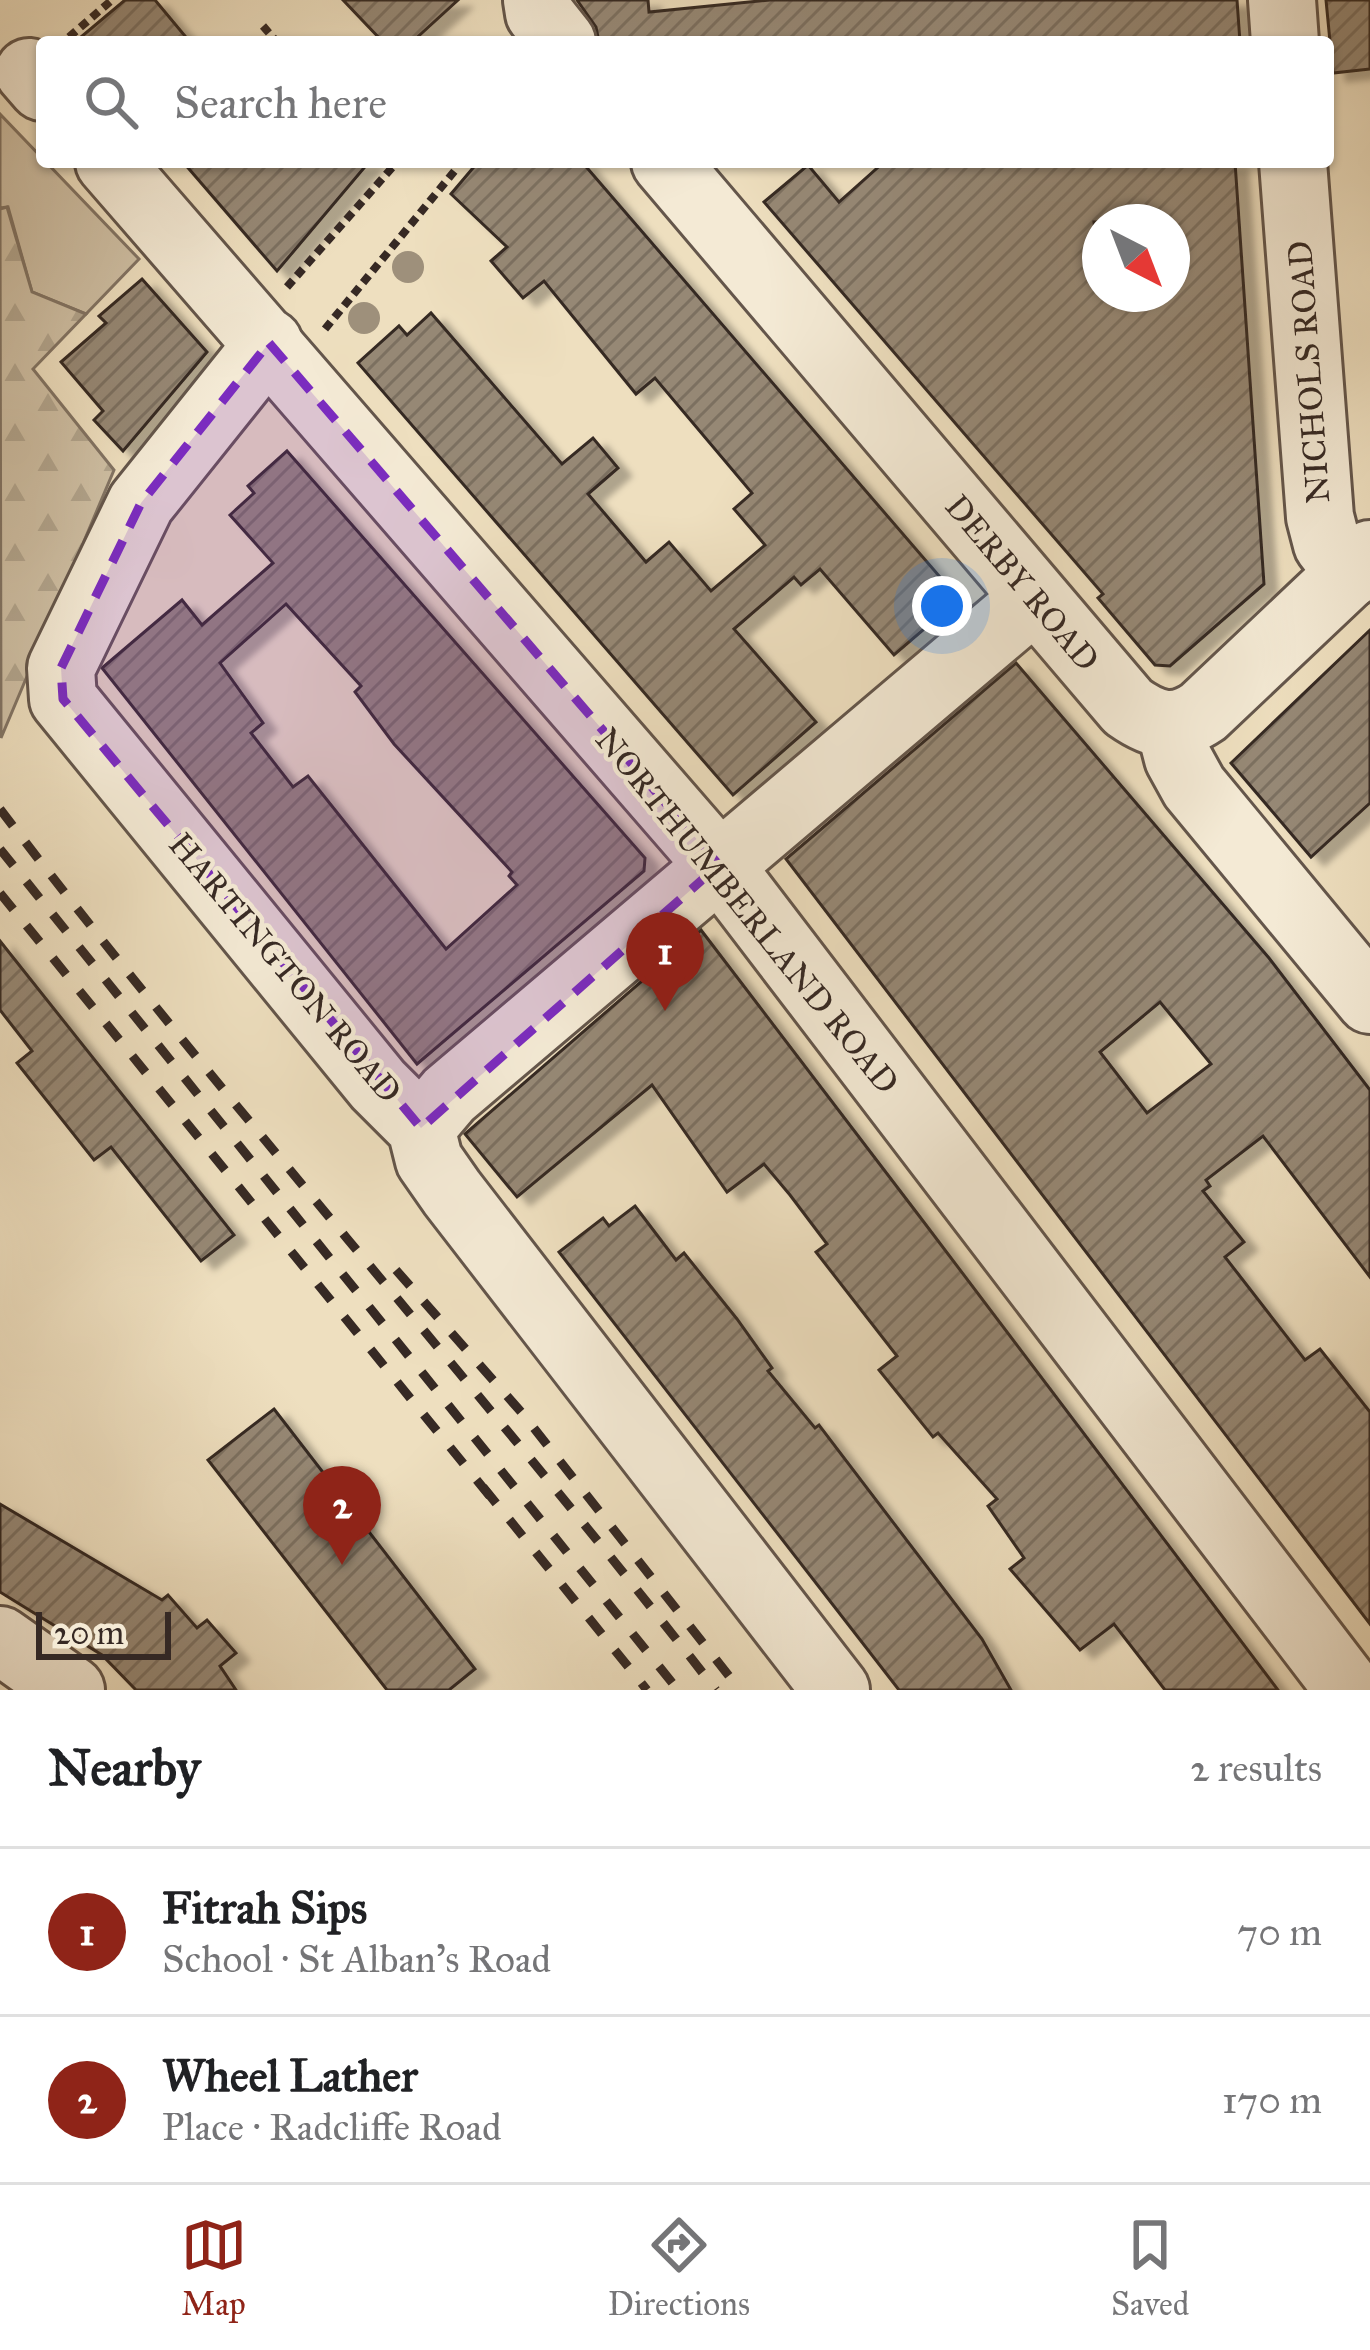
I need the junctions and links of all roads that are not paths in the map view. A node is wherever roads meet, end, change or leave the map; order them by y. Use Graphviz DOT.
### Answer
graph roads {
  1 [pos="1282,0"];
  2 [pos="1285,36"];
  3 [pos="114,168"];
  4 [pos="670,168"];
  5 [pos="1293,168"];
  6 [pos="272,346"];
  7 [pos="1360,564"];
  8 [pos="1033,600"];
  9 [pos="1170,727"];
  10 [pos="719,865"];
  11 [pos="1370,1000"];
  12 [pos="422,1128"];
  13 [pos="0,1640"];
  14 [pos="70,1690"];
  15 [pos="836,1690"];
  16 [pos="1349,1690"];
  1 -- 2 [label="street"];
  3 -- 6 [label="street, NORTHUMBERLAND ROAD"];
  4 -- 8 [label="street, DERBY ROAD"];
  5 -- 7 [label="street, NICHOLS ROAD"];
  6 -- 10 [label="street, NORTHUMBERLAND ROAD"];
  6 -- 12 [label="street, HARTINGTON ROAD"];
  7 -- 9 [label="street"];
  8 -- 9 [label="street, DERBY ROAD"];
  8 -- 10 [label="street"];
  9 -- 11 [label="street"];
  10 -- 12 [label="street"];
  10 -- 16 [label="street, NORTHUMBERLAND ROAD"];
  12 -- 15 [label="street, HARTINGTON ROAD"];
  13 -- 14 [label="street"];
}
